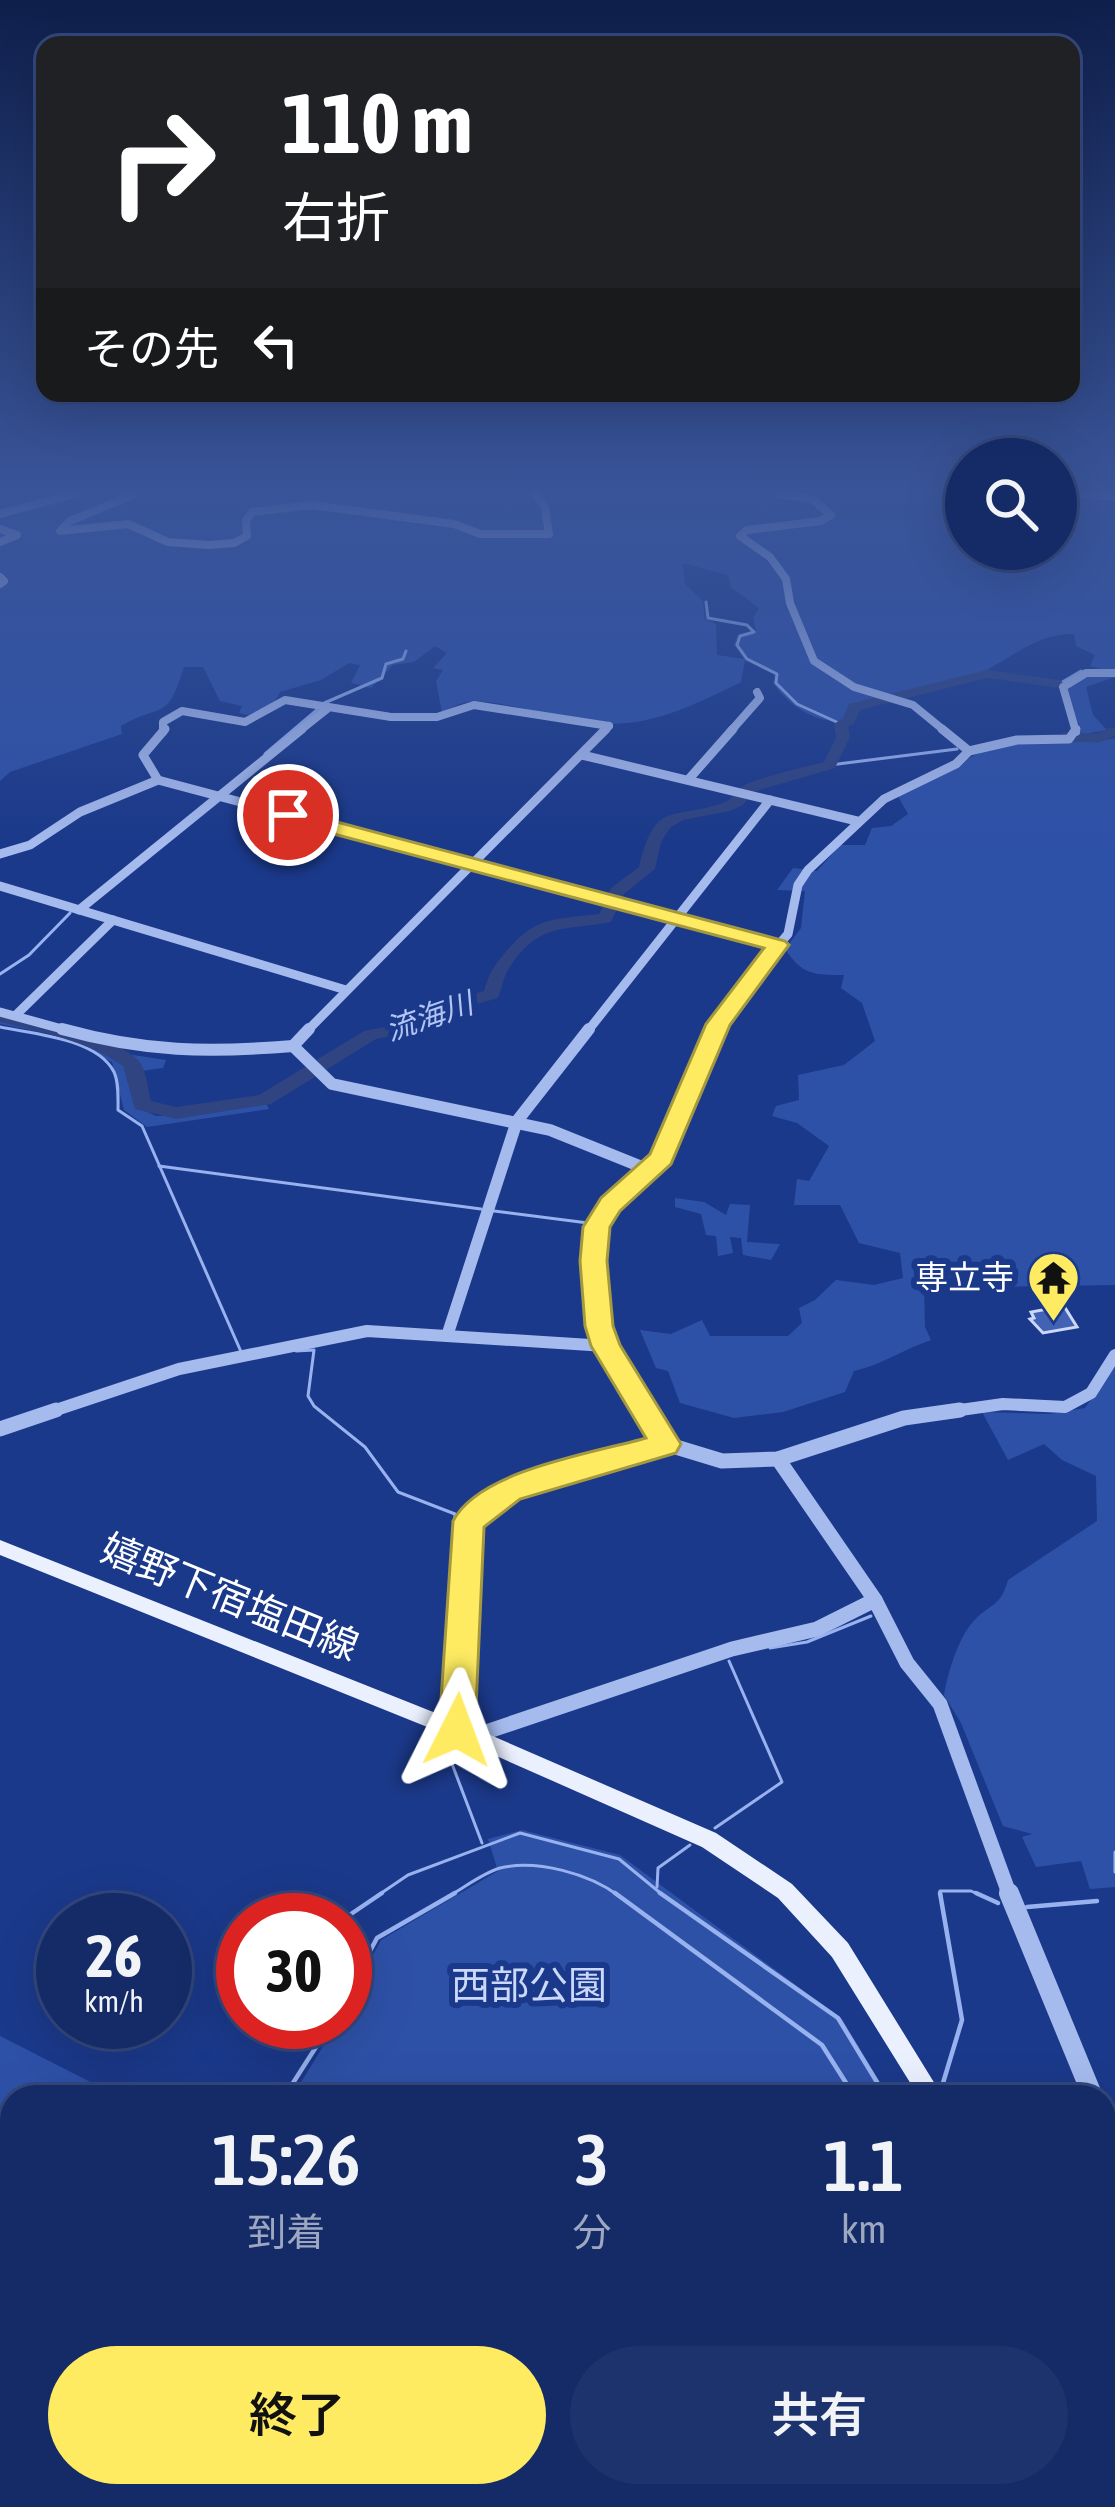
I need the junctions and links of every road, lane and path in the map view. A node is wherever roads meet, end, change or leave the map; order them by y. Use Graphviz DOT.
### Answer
graph roads {
  1 [pos="793,611"];
  2 [pos="1115,673"];
  3 [pos="757,692"];
  4 [pos="327,709"];
  5 [pos="967,748"];
  6 [pos="581,755"];
  7 [pos="688,780"];
  8 [pos="158,781"];
  9 [pos="222,798"];
  10 [pos="770,800"];
  11 [pos="856,821"];
  12 [pos="0,854"];
  13 [pos="472,864"];
  14 [pos="0,886"];
  15 [pos="79,910"];
  16 [pos="677,919"];
  17 [pos="113,920"];
  18 [pos="778,945"];
  19 [pos="346,991"];
  20 [pos="0,1012"];
  21 [pos="16,1016"];
  22 [pos="292,1046"];
  23 [pos="517,1121"];
  24 [pos="646,1169"];
  25 [pos="447,1336"];
  26 [pos="606,1346"];
  27 [pos="1115,1355"];
  28 [pos="0,1429"];
  29 [pos="666,1444"];
  30 [pos="778,1459"];
  31 [pos="0,1547"];
  32 [pos="875,1600"];
  33 [pos="465,1733"];
  34 [pos="924,2085"];
  35 [pos="1088,2085"];
  1 -- 5 [label="street"];
  2 -- 5 [label="street"];
  3 -- 7 [label="street"];
  4 -- 6 [label="street"];
  4 -- 8 [label="street"];
  4 -- 9 [label="street"];
  5 -- 11 [label="street"];
  6 -- 7 [label="street"];
  6 -- 13 [label="street"];
  7 -- 10 [label="street"];
  8 -- 9 [label="street"];
  8 -- 12 [label="street"];
  9 -- 13 [label="street"];
  9 -- 15 [label="street"];
  10 -- 11 [label="street"];
  10 -- 16 [label="street"];
  11 -- 18 [label="street"];
  13 -- 16 [label="street"];
  13 -- 19 [label="street"];
  14 -- 15 [label="street"];
  15 -- 17 [label="street"];
  16 -- 18 [label="street"];
  16 -- 23 [label="street"];
  17 -- 19 [label="street"];
  17 -- 21 [label="street"];
  18 -- 24 [label="street"];
  19 -- 22 [label="street"];
  20 -- 21 [label="street"];
  21 -- 22 [label="street"];
  22 -- 23 [label="street"];
  23 -- 24 [label="street"];
  23 -- 25 [label="street"];
  24 -- 26 [label="street"];
  25 -- 26 [label="street"];
  25 -- 28 [label="street"];
  26 -- 29 [label="street"];
  27 -- 30 [label="street"];
  29 -- 30 [label="street"];
  29 -- 33 [label="street"];
  30 -- 32 [label="street"];
  31 -- 33 [label="main road, 嬉野下宿塩田線"];
  32 -- 33 [label="street"];
  32 -- 35 [label="street"];
  33 -- 34 [label="main road, 嬉野下宿塩田線"];
}
